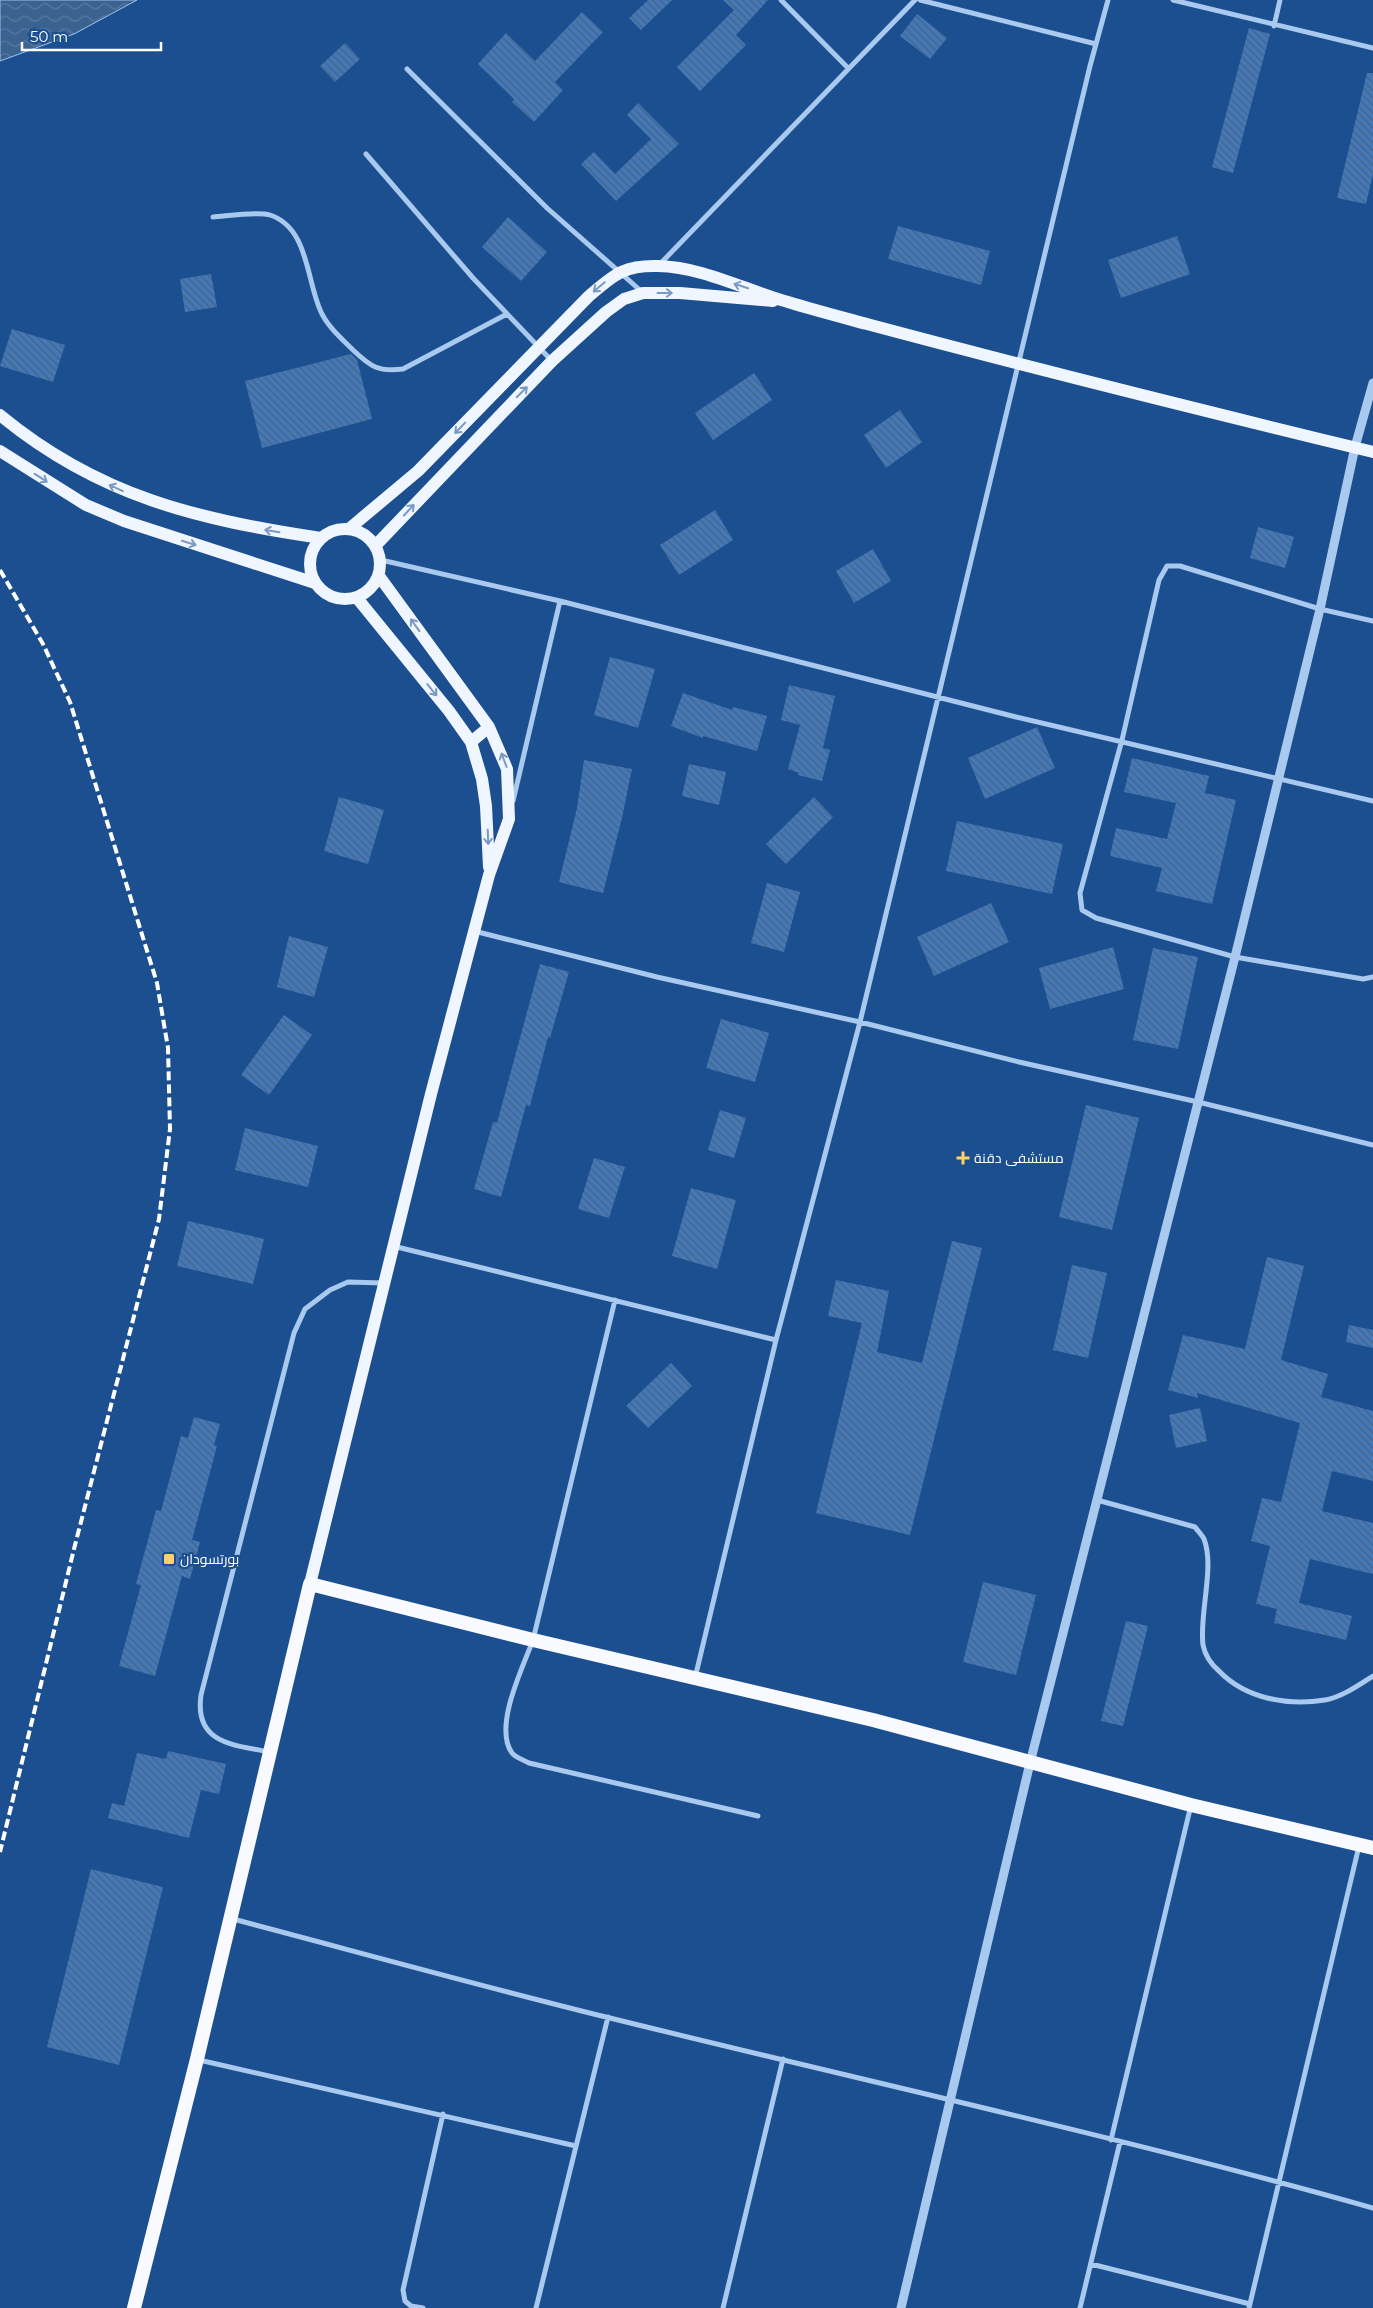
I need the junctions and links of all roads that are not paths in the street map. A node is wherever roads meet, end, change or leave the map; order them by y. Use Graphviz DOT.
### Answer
graph roads {
  1 [pos="781,0"];
  2 [pos="915,0"];
  3 [pos="920,0"];
  4 [pos="1108,0"];
  5 [pos="1173,0"];
  6 [pos="1280,0"];
  7 [pos="1274,26"];
  8 [pos="1096,44"];
  9 [pos="1373,48"];
  10 [pos="848,68"];
  11 [pos="407,69"];
  12 [pos="366,154"];
  13 [pos="213,217"];
  14 [pos="658,266"];
  15 [pos="618,271"];
  16 [pos="643,293"];
  17 [pos="786,302"];
  18 [pos="507,314"];
  19 [pos="537,346"];
  20 [pos="552,361"];
  21 [pos="1020,364"];
  22 [pos="1373,383"];
  23 [pos="0,415"];
  24 [pos="1355,447"];
  25 [pos="0,451"];
  26 [pos="1373,452"];
  27 [pos="350,528"];
  28 [pos="321,538"];
  29 [pos="376,545"];
  30 [pos="381,560"];
  31 [pos="379,576"];
  32 [pos="315,583"];
  33 [pos="356,598"];
  34 [pos="560,601"];
  35 [pos="1320,609"];
  36 [pos="1373,621"];
  37 [pos="937,696"];
  38 [pos="489,726"];
  39 [pos="1122,740"];
  40 [pos="470,742"];
  41 [pos="1279,778"];
  42 [pos="1373,801"];
  43 [pos="509,819"];
  44 [pos="489,875"];
  45 [pos="473,931"];
  46 [pos="1235,957"];
  47 [pos="1373,977"];
  48 [pos="860,1022"];
  49 [pos="1198,1102"];
  50 [pos="1373,1145"];
  51 [pos="393,1246"];
  52 [pos="384,1283"];
  53 [pos="615,1300"];
  54 [pos="776,1340"];
  55 [pos="1097,1500"];
  56 [pos="310,1584"];
  57 [pos="533,1640"];
  58 [pos="1373,1676"];
  59 [pos="694,1678"];
  60 [pos="270,1752"];
  61 [pos="1030,1763"];
  62 [pos="1191,1804"];
  63 [pos="758,1816"];
  64 [pos="1366,1846"];
  65 [pos="230,1918"];
  66 [pos="608,2017"];
  67 [pos="197,2059"];
  68 [pos="783,2059"];
  69 [pos="949,2100"];
  70 [pos="443,2114"];
  71 [pos="1110,2140"];
  72 [pos="1120,2142"];
  73 [pos="576,2146"];
  74 [pos="1280,2182"];
  75 [pos="1373,2208"];
  76 [pos="1091,2264"];
  77 [pos="1250,2306"];
  78 [pos="134,2308"];
  79 [pos="422,2308"];
  80 [pos="536,2308"];
  81 [pos="724,2308"];
  82 [pos="900,2308"];
  83 [pos="1080,2308"];
  1 -- 10 [label="street"];
  2 -- 10 [label="street"];
  3 -- 8 [label="street"];
  4 -- 8 [label="street"];
  5 -- 7 [label="street"];
  6 -- 7 [label="street"];
  7 -- 9 [label="street"];
  8 -- 21 [label="street"];
  10 -- 14 [label="street"];
  11 -- 15 [label="street"];
  12 -- 18 [label="street"];
  13 -- 18 [label="street"];
  14 -- 15 [label="main road"];
  17 -- 14 [label="main road, one-way"];
  15 -- 16 [label="street"];
  15 -- 19 [label="main road, one-way"];
  16 -- 17 [label="main road, one-way"];
  16 -- 20 [label="main road"];
  17 -- 21 [label="main road"];
  18 -- 19 [label="street"];
  19 -- 20 [label="street"];
  19 -- 27 [label="main road, one-way"];
  29 -- 20 [label="main road, one-way"];
  21 -- 24 [label="main road"];
  21 -- 37 [label="street"];
  22 -- 24 [label="street"];
  28 -- 23 [label="main road, one-way"];
  24 -- 26 [label="main road"];
  24 -- 35 [label="street"];
  25 -- 32 [label="main road, one-way"];
  27 -- 28 [label="main road"];
  27 -- 29 [label="main road"];
  28 -- 32 [label="main road"];
  29 -- 30 [label="main road"];
  30 -- 31 [label="main road"];
  30 -- 34 [label="street"];
  31 -- 33 [label="main road"];
  38 -- 31 [label="main road, one-way"];
  32 -- 33 [label="main road"];
  33 -- 40 [label="main road, one-way"];
  34 -- 37 [label="street"];
  34 -- 43 [label="street"];
  35 -- 36 [label="street"];
  35 -- 39 [label="street"];
  35 -- 41 [label="street"];
  37 -- 39 [label="street"];
  37 -- 48 [label="street"];
  38 -- 40 [label="main road"];
  43 -- 38 [label="main road, one-way"];
  39 -- 41 [label="street"];
  39 -- 46 [label="street"];
  40 -- 44 [label="main road, one-way"];
  41 -- 42 [label="street"];
  41 -- 46 [label="street"];
  43 -- 44 [label="main road"];
  44 -- 45 [label="main road"];
  45 -- 48 [label="street"];
  45 -- 51 [label="main road"];
  46 -- 47 [label="street"];
  46 -- 49 [label="street"];
  48 -- 49 [label="street"];
  48 -- 54 [label="street"];
  49 -- 50 [label="street"];
  49 -- 55 [label="street"];
  51 -- 52 [label="main road"];
  51 -- 53 [label="street"];
  52 -- 56 [label="main road"];
  52 -- 60 [label="street"];
  53 -- 54 [label="street"];
  53 -- 57 [label="street"];
  54 -- 59 [label="street"];
  55 -- 58 [label="street"];
  55 -- 61 [label="street"];
  56 -- 57 [label="highway"];
  56 -- 60 [label="highway"];
  57 -- 59 [label="highway"];
  57 -- 63 [label="street"];
  59 -- 61 [label="highway"];
  60 -- 65 [label="highway"];
  61 -- 62 [label="highway"];
  61 -- 69 [label="street"];
  62 -- 64 [label="highway"];
  62 -- 71 [label="street"];
  64 -- 74 [label="street"];
  65 -- 66 [label="street"];
  65 -- 67 [label="highway"];
  66 -- 68 [label="street"];
  66 -- 73 [label="street"];
  67 -- 70 [label="street"];
  67 -- 78 [label="highway"];
  68 -- 69 [label="street"];
  68 -- 81 [label="street"];
  69 -- 71 [label="street"];
  69 -- 82 [label="street"];
  70 -- 73 [label="street"];
  70 -- 79 [label="street"];
  71 -- 72 [label="street"];
  72 -- 74 [label="street"];
  72 -- 76 [label="street"];
  73 -- 80 [label="street"];
  74 -- 75 [label="street"];
  74 -- 77 [label="street"];
  76 -- 77 [label="street"];
  76 -- 83 [label="street"];
}
